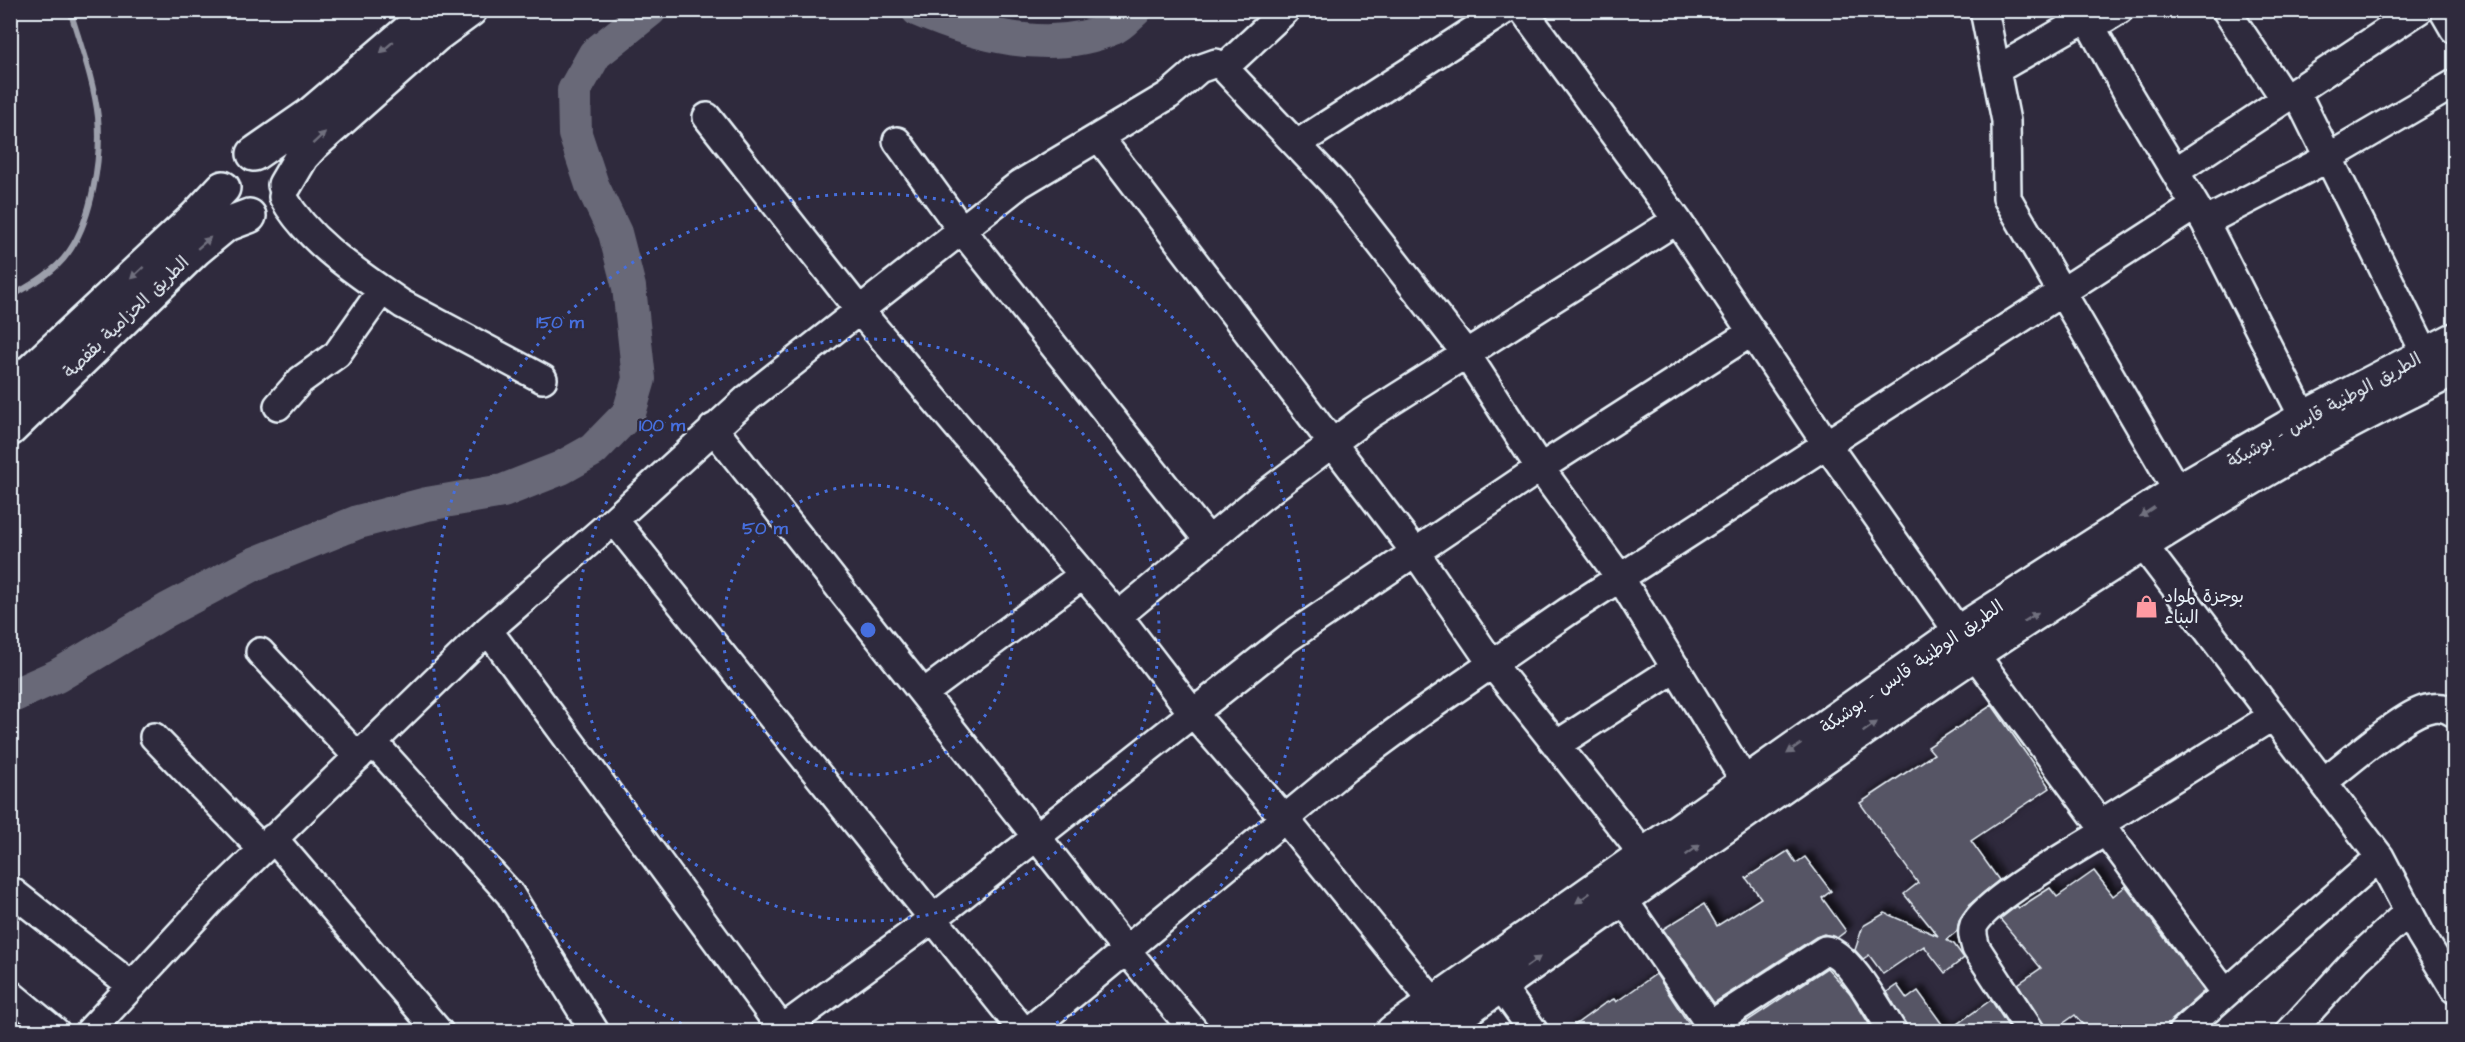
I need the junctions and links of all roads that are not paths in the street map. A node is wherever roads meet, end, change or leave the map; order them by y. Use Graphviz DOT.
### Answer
graph roads {
  1 [pos="433,10"];
  2 [pos="470,10"];
  3 [pos="1286,10"];
  4 [pos="1505,10"];
  5 [pos="1523,10"];
  6 [pos="1984,10"];
  7 [pos="2119,10"];
  8 [pos="2226,10"];
  9 [pos="2419,10"];
  10 [pos="2442,10"];
  11 [pos="2086,19"];
  12 [pos="2388,19"];
  13 [pos="2454,29"];
  14 [pos="1224,68"];
  15 [pos="1996,70"];
  16 [pos="2454,84"];
  17 [pos="2290,95"];
  18 [pos="707,117"];
  19 [pos="1099,137"];
  20 [pos="897,141"];
  21 [pos="1297,144"];
  22 [pos="254,154"];
  23 [pos="2329,156"];
  24 [pos="2176,171"];
  25 [pos="223,188"];
  26 [pos="277,206"];
  27 [pos="2200,214"];
  28 [pos="1677,220"];
  29 [pos="961,229"];
  30 [pos="382,290"];
  31 [pos="2063,291"];
  32 [pos="859,310"];
  33 [pos="1752,332"];
  34 [pos="2454,340"];
  35 [pos="1467,355"];
  36 [pos="2426,355"];
  37 [pos="2454,369"];
  38 [pos="543,379"];
  39 [pos="10,391"];
  40 [pos="278,406"];
  41 [pos="713,428"];
  42 [pos="10,429"];
  43 [pos="2310,429"];
  44 [pos="1332,443"];
  45 [pos="1827,445"];
  46 [pos="1540,468"];
  47 [pos="2178,492"];
  48 [pos="615,520"];
  49 [pos="1209,541"];
  50 [pos="2143,545"];
  51 [pos="1416,553"];
  52 [pos="1083,575"];
  53 [pos="1621,579"];
  54 [pos="1118,616"];
  55 [pos="488,630"];
  56 [pos="1967,643"];
  57 [pos="260,652"];
  58 [pos="1492,664"];
  59 [pos="1676,668"];
  60 [pos="924,693"];
  61 [pos="1192,712"];
  62 [pos="2454,713"];
  63 [pos="2273,716"];
  64 [pos="154,736"];
  65 [pos="1556,745"];
  66 [pos="366,750"];
  67 [pos="2323,782"];
  68 [pos="1746,783"];
  69 [pos="1286,820"];
  70 [pos="2103,827"];
  71 [pos="1038,836"];
  72 [pos="267,844"];
  73 [pos="1644,855"];
  74 [pos="2380,857"];
  75 [pos="1616,889"];
  76 [pos="10,890"];
  77 [pos="2409,911"];
  78 [pos="934,917"];
  79 [pos="1126,950"];
  80 [pos="1500,985"];
  81 [pos="132,986"];
  82 [pos="2454,989"];
  83 [pos="2225,993"];
  84 [pos="10,994"];
  85 [pos="1434,1017"];
  86 [pos="1712,1028"];
  87 [pos="783,1030"];
  88 [pos="56,1032"];
  89 [pos="89,1032"];
  90 [pos="439,1032"];
  91 [pos="595,1032"];
  92 [pos="1025,1032"];
  93 [pos="1195,1032"];
  94 [pos="1393,1032"];
  95 [pos="1534,1032"];
  96 [pos="1893,1032"];
  97 [pos="2031,1032"];
  98 [pos="2182,1032"];
  99 [pos="2290,1032"];
  1 -- 22 [label="main road, one-way"];
  26 -- 2 [label="main road, one-way"];
  3 -- 14 [label="street"];
  4 -- 21 [label="street"];
  5 -- 28 [label="street"];
  6 -- 15 [label="street"];
  7 -- 11 [label="street"];
  8 -- 17 [label="street"];
  9 -- 12 [label="street"];
  10 -- 13 [label="street"];
  11 -- 15 [label="street"];
  11 -- 24 [label="street"];
  12 -- 17 [label="street"];
  14 -- 19 [label="street"];
  14 -- 21 [label="street"];
  15 -- 31 [label="street"];
  16 -- 23 [label="street"];
  17 -- 23 [label="street"];
  17 -- 24 [label="street"];
  18 -- 32 [label="street"];
  19 -- 29 [label="street"];
  19 -- 44 [label="street"];
  20 -- 29 [label="street"];
  21 -- 35 [label="street"];
  22 -- 25 [label="main road"];
  22 -- 26 [label="main road"];
  23 -- 27 [label="street"];
  23 -- 36 [label="street"];
  24 -- 27 [label="street"];
  25 -- 26 [label="main road"];
  25 -- 39 [label="main road, الطريق الحزامية بقفصة, one-way"];
  26 -- 30 [label="street"];
  42 -- 26 [label="main road, الطريق الحزامية بقفصة, one-way"];
  27 -- 31 [label="street"];
  27 -- 43 [label="street"];
  28 -- 33 [label="street"];
  28 -- 35 [label="street"];
  29 -- 32 [label="street"];
  29 -- 49 [label="street"];
  30 -- 38 [label="street"];
  30 -- 40 [label="street"];
  31 -- 45 [label="street"];
  31 -- 47 [label="street"];
  32 -- 41 [label="street"];
  32 -- 52 [label="street"];
  33 -- 45 [label="street"];
  33 -- 46 [label="street"];
  34 -- 36 [label="main road, الطريق الوطنية قابس - بوشبكة"];
  35 -- 44 [label="street"];
  35 -- 46 [label="street"];
  36 -- 43 [label="main road, الطريق الوطنية قابس - بوشبكة"];
  37 -- 43 [label="main road, الطريق الوطنية قابس - بوشبكة"];
  41 -- 48 [label="street"];
  41 -- 60 [label="street"];
  43 -- 47 [label="main road, الطريق الوطنية قابس - بوشبكة"];
  43 -- 50 [label="main road, الطريق الوطنية قابس - بوشبكة"];
  44 -- 49 [label="street"];
  44 -- 51 [label="street"];
  45 -- 53 [label="street"];
  45 -- 56 [label="street"];
  46 -- 51 [label="street"];
  46 -- 53 [label="street"];
  47 -- 56 [label="main road, الطريق الوطنية قابس - بوشبكة, one-way"];
  48 -- 55 [label="street"];
  48 -- 78 [label="street"];
  49 -- 54 [label="street"];
  56 -- 50 [label="main road, الطريق الوطنية قابس - بوشبكة, one-way"];
  50 -- 63 [label="street"];
  51 -- 58 [label="street"];
  51 -- 61 [label="street"];
  52 -- 54 [label="street"];
  52 -- 60 [label="street"];
  53 -- 58 [label="street"];
  53 -- 59 [label="street"];
  54 -- 61 [label="street"];
  55 -- 66 [label="street"];
  55 -- 87 [label="street"];
  56 -- 68 [label="main road, الطريق الوطنية قابس - بوشبكة, one-way"];
  56 -- 70 [label="street"];
  75 -- 56 [label="main road, الطريق الوطنية قابس - بوشبكة, one-way"];
  57 -- 66 [label="street"];
  58 -- 65 [label="street"];
  58 -- 69 [label="street"];
  59 -- 65 [label="street"];
  59 -- 68 [label="street"];
  60 -- 71 [label="street"];
  61 -- 69 [label="street"];
  61 -- 71 [label="street"];
  62 -- 67 [label="street"];
  63 -- 67 [label="street"];
  63 -- 70 [label="street"];
  64 -- 72 [label="street"];
  65 -- 73 [label="street"];
  66 -- 72 [label="street"];
  66 -- 91 [label="street"];
  67 -- 74 [label="street"];
  68 -- 73 [label="main road, الطريق الوطنية قابس - بوشبكة"];
  69 -- 79 [label="street"];
  69 -- 85 [label="street"];
  70 -- 83 [label="street"];
  70 -- 97 [label="street"];
  71 -- 78 [label="street"];
  71 -- 79 [label="street"];
  72 -- 81 [label="street"];
  72 -- 90 [label="street"];
  73 -- 75 [label="main road, الطريق الوطنية قابس - بوشبكة"];
  74 -- 77 [label="street"];
  74 -- 83 [label="street"];
  80 -- 75 [label="main road, الطريق الوطنية قابس - بوشبكة, one-way"];
  75 -- 85 [label="main road, الطريق الوطنية قابس - بوشبكة, one-way"];
  75 -- 86 [label="street"];
  76 -- 81 [label="street"];
  77 -- 82 [label="street"];
  77 -- 99 [label="street"];
  78 -- 87 [label="street"];
  78 -- 92 [label="street"];
  79 -- 92 [label="street"];
  79 -- 93 [label="street"];
  80 -- 85 [label="main road, الطريق الوطنية قابس - بوشبكة"];
  80 -- 95 [label="street"];
  81 -- 89 [label="street"];
  83 -- 98 [label="street"];
  84 -- 88 [label="street"];
  85 -- 94 [label="main road, الطريق الوطنية قابس - بوشبكة"];
  86 -- 96 [label="street"];
}
